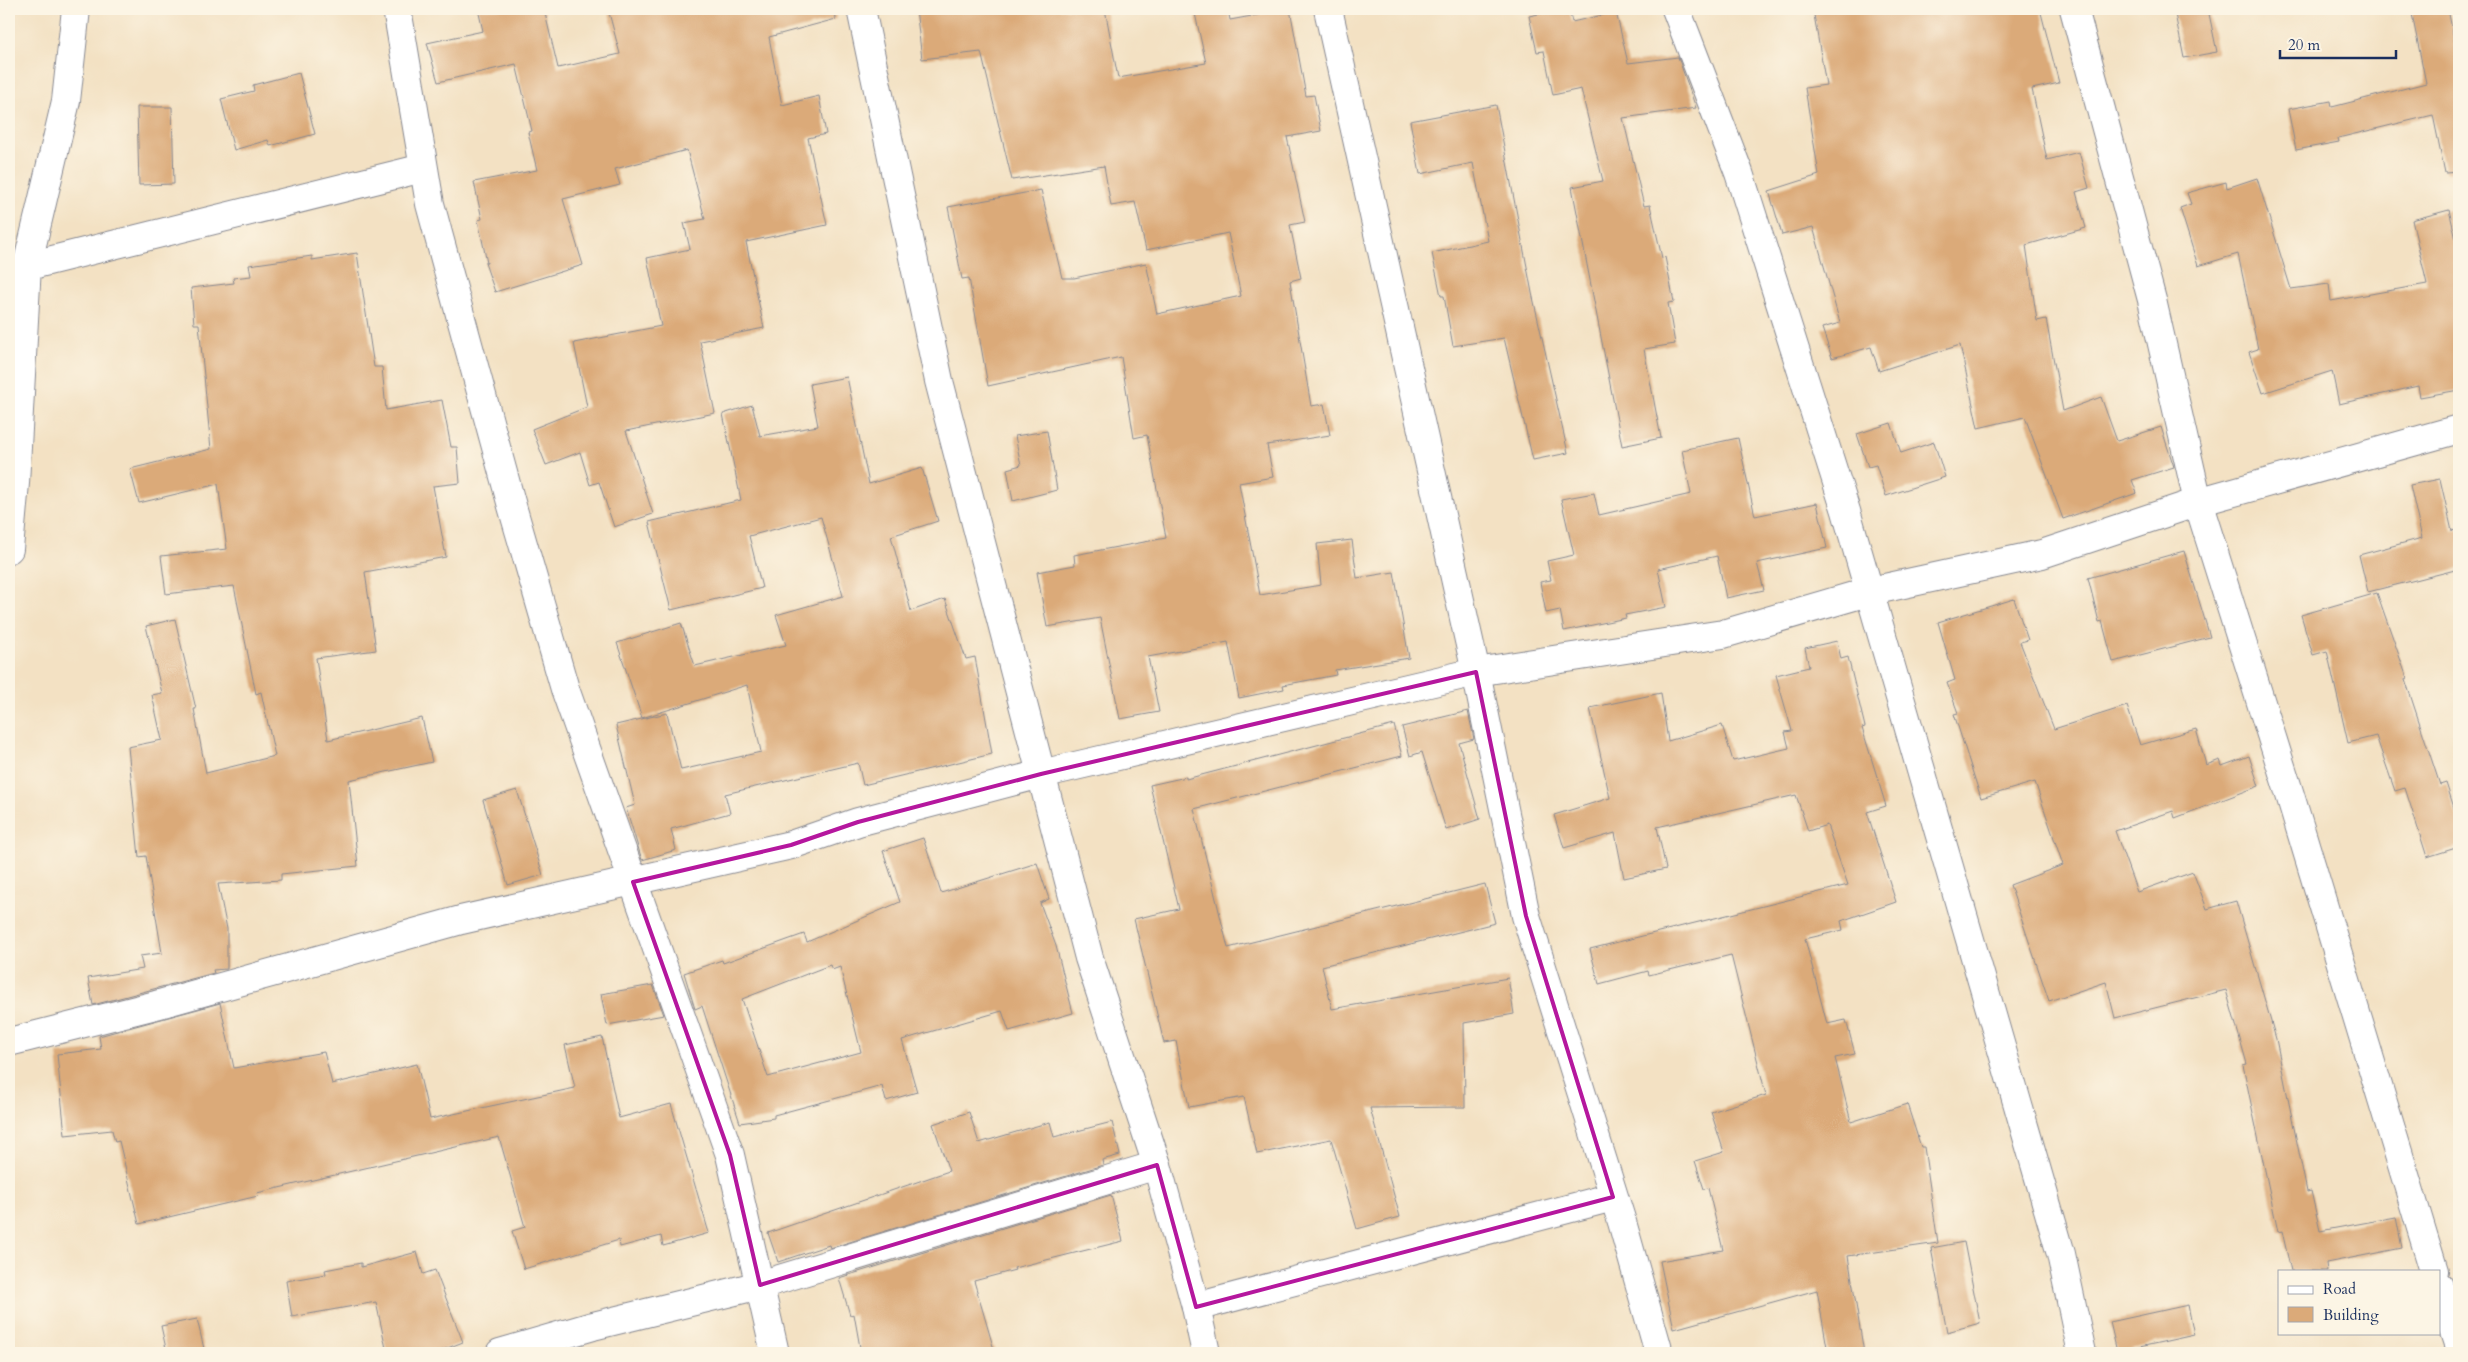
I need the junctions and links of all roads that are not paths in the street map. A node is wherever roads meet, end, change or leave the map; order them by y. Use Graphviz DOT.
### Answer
graph roads {
  1 [pos="76,9"];
  2 [pos="397,9"];
  3 [pos="861,9"];
  4 [pos="1328,9"];
  5 [pos="1676,9"];
  6 [pos="2074,9"];
  7 [pos="423,168"];
  8 [pos="18,268"];
  9 [pos="2459,429"];
  10 [pos="2198,502"];
  11 [pos="9,549"];
  12 [pos="1871,591"];
  13 [pos="1476,672"];
  14 [pos="1041,774"];
  15 [pos="633,882"];
  16 [pos="9,1042"];
  17 [pos="1157,1165"];
  18 [pos="1612,1197"];
  19 [pos="2434,1270"];
  20 [pos="760,1285"];
  21 [pos="2440,1289"];
  22 [pos="1196,1307"];
  23 [pos="2459,1347"];
  24 [pos="500,1353"];
  25 [pos="775,1353"];
  26 [pos="1206,1353"];
  27 [pos="1659,1353"];
  28 [pos="2082,1353"];
  1 -- 8 [label="street"];
  2 -- 7 [label="street"];
  3 -- 14 [label="street"];
  4 -- 13 [label="street"];
  5 -- 12 [label="street"];
  6 -- 10 [label="street"];
  7 -- 8 [label="street"];
  7 -- 15 [label="street"];
  8 -- 11 [label="street"];
  9 -- 10 [label="street"];
  10 -- 12 [label="street"];
  10 -- 19 [label="street"];
  12 -- 13 [label="street"];
  12 -- 28 [label="street"];
  13 -- 14 [label="street"];
  13 -- 18 [label="street"];
  14 -- 15 [label="street"];
  14 -- 17 [label="street"];
  15 -- 16 [label="street"];
  15 -- 20 [label="street"];
  17 -- 20 [label="street"];
  17 -- 22 [label="street"];
  18 -- 22 [label="street"];
  18 -- 27 [label="street"];
  20 -- 24 [label="street"];
  20 -- 25 [label="street"];
  21 -- 23 [label="street"];
  22 -- 26 [label="street"];
}
